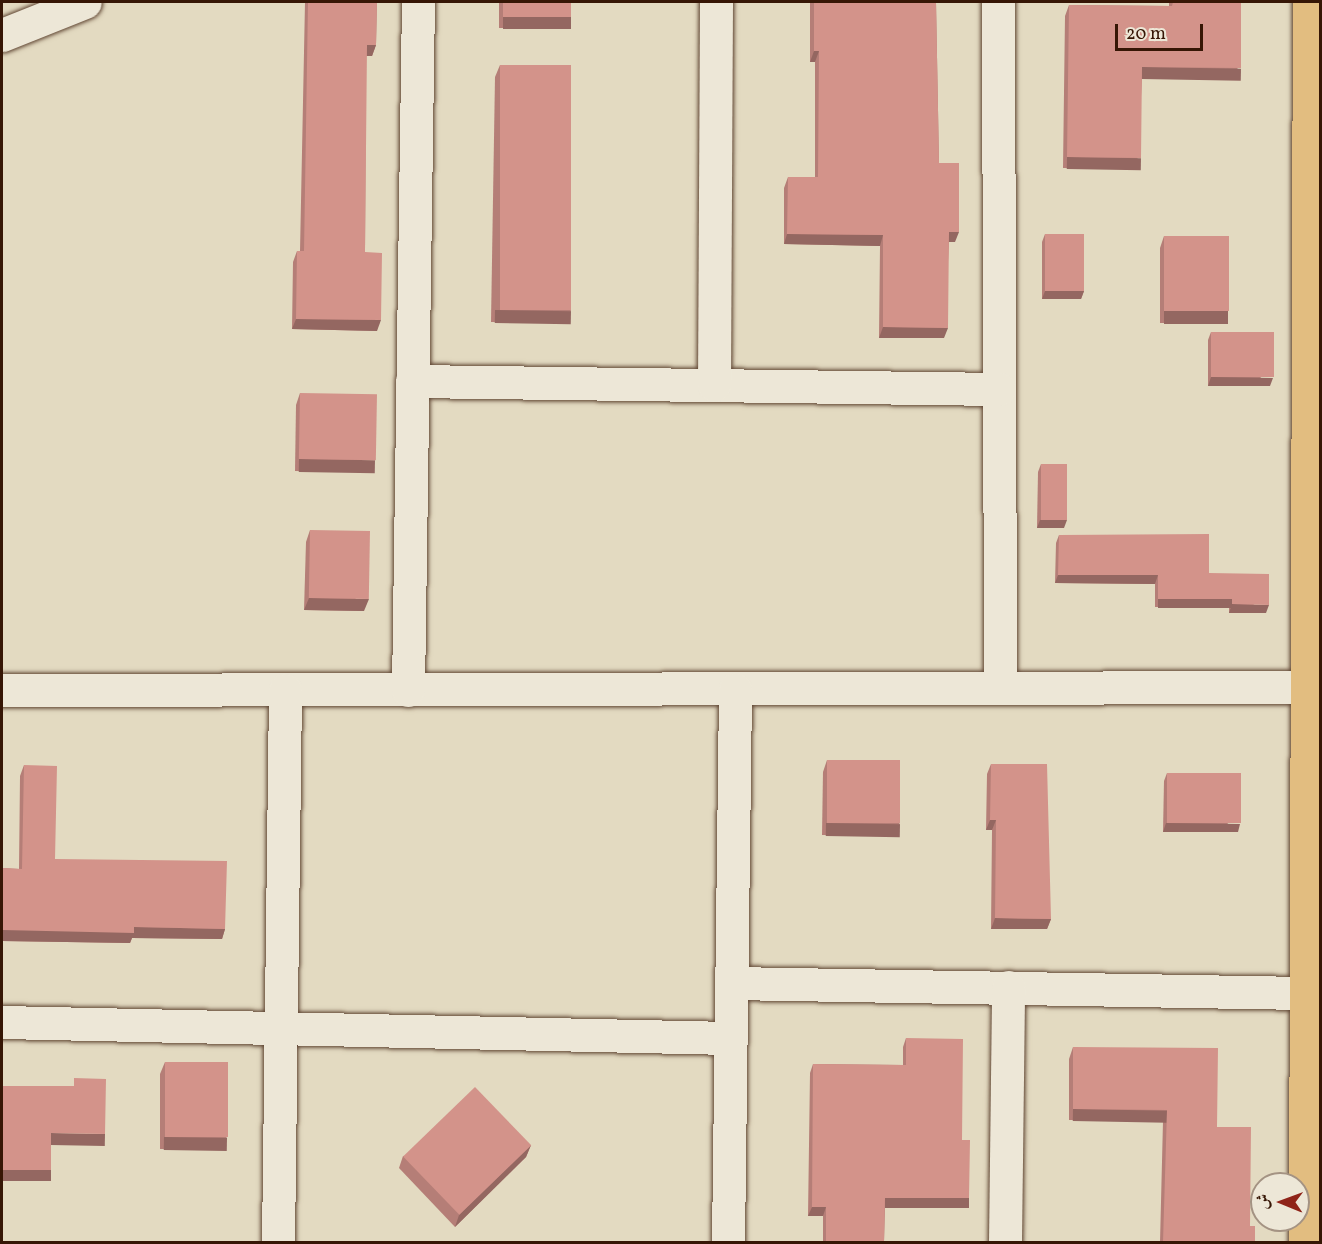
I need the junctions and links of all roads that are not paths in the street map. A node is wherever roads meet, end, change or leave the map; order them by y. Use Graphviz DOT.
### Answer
graph roads {
  1 [pos="85,2"];
  2 [pos="418,2"];
  3 [pos="716,2"];
  4 [pos="999,2"];
  5 [pos="1309,2"];
  6 [pos="2,35"];
  7 [pos="412,381"];
  8 [pos="714,385"];
  9 [pos="999,389"];
  10 [pos="1307,687"];
  11 [pos="1000,688"];
  12 [pos="735,689"];
  13 [pos="2,690"];
  14 [pos="285,690"];
  15 [pos="408,690"];
  16 [pos="731,983"];
  17 [pos="1008,987"];
  18 [pos="1306,993"];
  19 [pos="2,1022"];
  20 [pos="281,1028"];
  21 [pos="731,1038"];
  22 [pos="278,1242"];
  23 [pos="728,1242"];
  24 [pos="1005,1242"];
  25 [pos="1305,1242"];
  1 -- 6 [label="street"];
  2 -- 7 [label="street"];
  3 -- 8 [label="street"];
  4 -- 9 [label="street"];
  5 -- 10 [label="main road"];
  7 -- 8 [label="street"];
  7 -- 15 [label="street"];
  8 -- 9 [label="street"];
  9 -- 11 [label="street"];
  10 -- 11 [label="street"];
  10 -- 18 [label="main road"];
  11 -- 12 [label="street"];
  12 -- 15 [label="street"];
  12 -- 16 [label="street"];
  13 -- 14 [label="street"];
  14 -- 15 [label="street"];
  14 -- 20 [label="street"];
  16 -- 17 [label="street"];
  16 -- 21 [label="street"];
  17 -- 18 [label="street"];
  17 -- 24 [label="street"];
  18 -- 25 [label="main road"];
  19 -- 20 [label="street"];
  20 -- 21 [label="street"];
  20 -- 22 [label="street"];
  21 -- 23 [label="street"];
}
